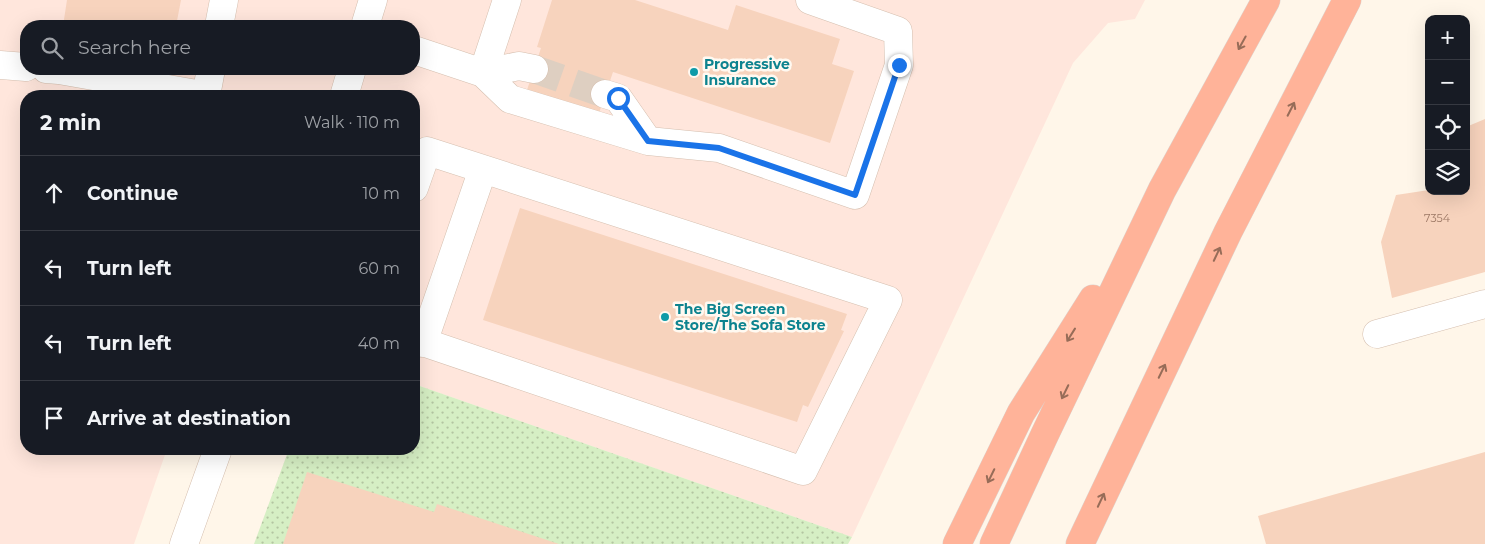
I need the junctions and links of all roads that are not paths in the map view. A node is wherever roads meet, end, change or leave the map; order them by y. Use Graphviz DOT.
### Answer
graph roads {
  1 [pos="224,0"];
  2 [pos="373,0"];
  3 [pos="507,0"];
  4 [pos="810,0"];
  5 [pos="1266,0"];
  6 [pos="1347,0"];
  7 [pos="220,20"];
  8 [pos="366,20"];
  9 [pos="420,52"];
  10 [pos="0,65"];
  11 [pos="20,67"];
  12 [pos="534,70"];
  13 [pos="483,73"];
  14 [pos="87,75"];
  15 [pos="210,75"];
  16 [pos="350,75"];
  17 [pos="173,90"];
  18 [pos="208,90"];
  19 [pos="346,90"];
  20 [pos="606,94"];
  21 [pos="648,141"];
  22 [pos="483,169"];
  23 [pos="420,171"];
  24 [pos="1162,190"];
  25 [pos="1485,304"];
  26 [pos="1377,334"];
  27 [pos="420,338"];
  28 [pos="420,341"];
  29 [pos="216,455"];
  30 [pos="184,544"];
  31 [pos="957,544"];
  32 [pos="994,544"];
  33 [pos="1080,544"];
  1 -- 7 [label="street"];
  2 -- 8 [label="street"];
  3 -- 13 [label="street"];
  4 -- 21 [label="street"];
  5 -- 24 [label="highway, one-way"];
  33 -- 6 [label="highway, one-way"];
  9 -- 13 [label="street"];
  10 -- 11 [label="street"];
  12 -- 13 [label="street"];
  13 -- 21 [label="street"];
  14 -- 17 [label="street"];
  15 -- 18 [label="street"];
  16 -- 19 [label="street"];
  20 -- 21 [label="street"];
  22 -- 23 [label="street"];
  22 -- 27 [label="street"];
  22 -- 28 [label="street"];
  24 -- 31 [label="highway, one-way"];
  24 -- 32 [label="highway, one-way"];
  25 -- 26 [label="street"];
  29 -- 30 [label="street"];
}
